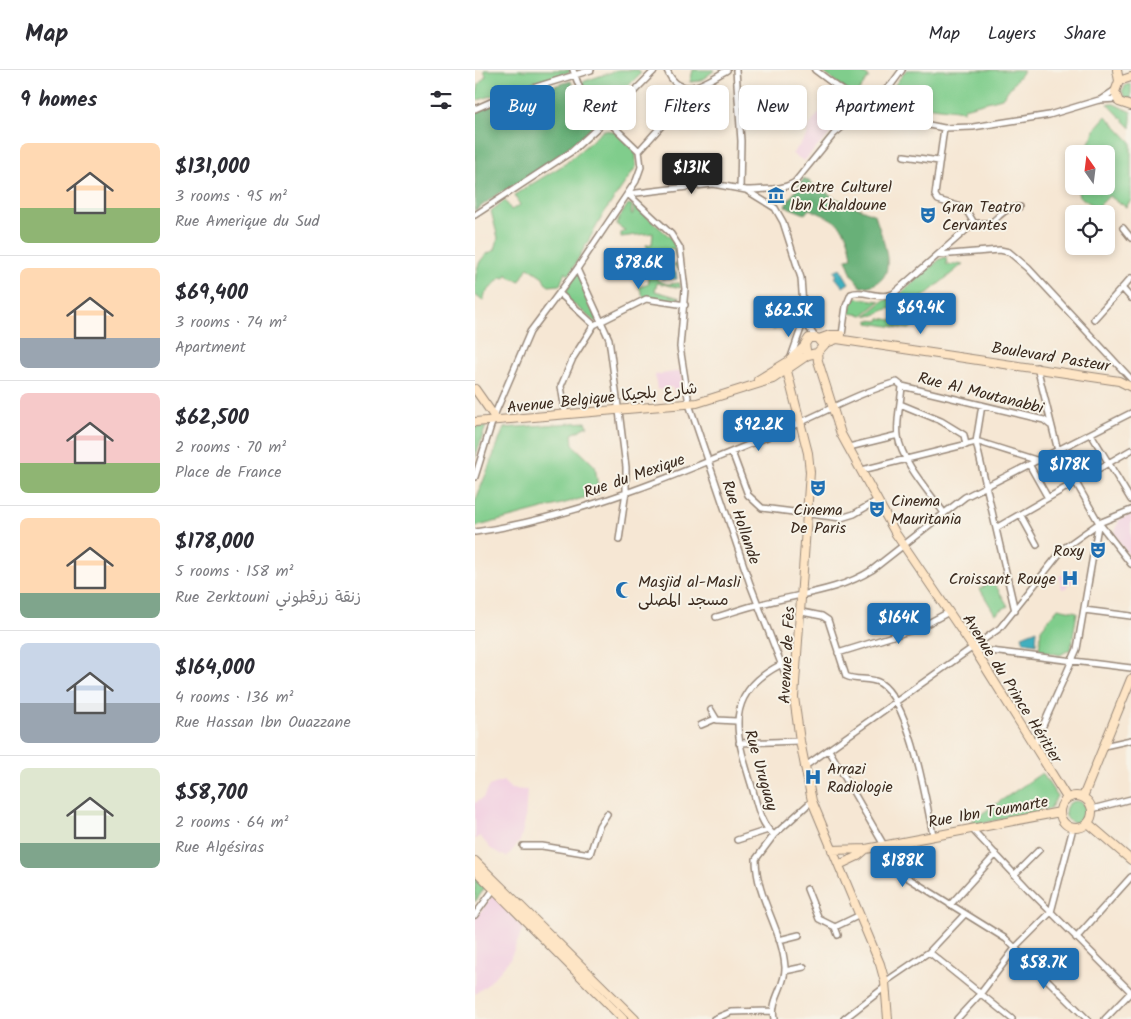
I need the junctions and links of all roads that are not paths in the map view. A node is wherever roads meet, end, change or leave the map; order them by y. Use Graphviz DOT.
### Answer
graph roads {
  1 [pos="591,70"];
  2 [pos="655,70"];
  3 [pos="667,70"];
  4 [pos="727,70"];
  5 [pos="736,70"];
  6 [pos="815,70"];
  7 [pos="902,70"];
  8 [pos="1117,70"];
  9 [pos="1128,70"];
  10 [pos="574,73"];
  11 [pos="1131,76"];
  12 [pos="1119,81"];
  13 [pos="578,85"];
  14 [pos="679,85"];
  15 [pos="700,85"];
  16 [pos="834,85"];
  17 [pos="891,85"];
  18 [pos="636,89"];
  19 [pos="1115,90"];
  20 [pos="1099,100"];
  21 [pos="1117,100"];
  22 [pos="739,101"];
  23 [pos="1131,106"];
  24 [pos="475,109"];
  25 [pos="933,126"];
  26 [pos="944,128"];
  27 [pos="595,130"];
  28 [pos="618,130"];
  29 [pos="658,130"];
  30 [pos="740,130"];
  31 [pos="839,130"];
  32 [pos="639,152"];
  33 [pos="904,156"];
  34 [pos="939,160"];
  35 [pos="743,189"];
  36 [pos="628,194"];
  37 [pos="1019,207"];
  38 [pos="475,215"];
  39 [pos="974,224"];
  40 [pos="1123,228"];
  41 [pos="1131,238"];
  42 [pos="938,255"];
  43 [pos="577,269"];
  44 [pos="1131,278"];
  45 [pos="1122,288"];
  46 [pos="559,293"];
  47 [pos="1131,298"];
  48 [pos="685,305"];
  49 [pos="1094,319"];
  50 [pos="601,320"];
  51 [pos="804,320"];
  52 [pos="594,325"];
  53 [pos="838,335"];
  54 [pos="817,338"];
  55 [pos="805,345"];
  56 [pos="816,352"];
  57 [pos="789,361"];
  58 [pos="1037,367"];
  59 [pos="787,371"];
  60 [pos="1131,379"];
  61 [pos="902,387"];
  62 [pos="1131,387"];
  63 [pos="475,389"];
  64 [pos="689,402"];
  65 [pos="900,404"];
  66 [pos="982,405"];
  67 [pos="619,408"];
  68 [pos="832,408"];
  69 [pos="565,411"];
  70 [pos="1131,413"];
  71 [pos="475,418"];
  72 [pos="494,419"];
  73 [pos="475,422"];
  74 [pos="801,423"];
  75 [pos="1051,426"];
  76 [pos="898,434"];
  77 [pos="1091,434"];
  78 [pos="976,441"];
  79 [pos="966,445"];
  80 [pos="849,448"];
  81 [pos="1131,450"];
  82 [pos="732,452"];
  83 [pos="1058,452"];
  84 [pos="907,459"];
  85 [pos="1039,461"];
  86 [pos="709,462"];
  87 [pos="1109,463"];
  88 [pos="1030,466"];
  89 [pos="862,470"];
  90 [pos="475,477"];
  91 [pos="1075,482"];
  92 [pos="987,487"];
  93 [pos="626,491"];
  94 [pos="1048,498"];
  95 [pos="878,500"];
  96 [pos="1131,500"];
  97 [pos="1131,510"];
  98 [pos="808,512"];
  99 [pos="944,514"];
  100 [pos="1020,514"];
  101 [pos="1098,525"];
  102 [pos="996,528"];
  103 [pos="475,532"];
  104 [pos="619,540"];
  105 [pos="903,545"];
  106 [pos="1037,545"];
  107 [pos="1131,564"];
  108 [pos="803,594"];
  109 [pos="757,604"];
  110 [pos="1084,610"];
  111 [pos="1015,611"];
  112 [pos="802,612"];
  113 [pos="949,612"];
  114 [pos="1131,616"];
  115 [pos="716,617"];
  116 [pos="974,649"];
  117 [pos="838,653"];
  118 [pos="1072,662"];
  119 [pos="780,666"];
  120 [pos="1131,668"];
  121 [pos="1131,679"];
  122 [pos="795,697"];
  123 [pos="897,702"];
  124 [pos="711,710"];
  125 [pos="715,719"];
  126 [pos="736,721"];
  127 [pos="701,725"];
  128 [pos="1131,740"];
  129 [pos="801,741"];
  130 [pos="739,743"];
  131 [pos="1034,746"];
  132 [pos="1104,746"];
  133 [pos="829,750"];
  134 [pos="805,767"];
  135 [pos="1083,797"];
  136 [pos="1067,798"];
  137 [pos="1131,799"];
  138 [pos="813,801"];
  139 [pos="1092,809"];
  140 [pos="1060,812"];
  141 [pos="607,814"];
  142 [pos="1088,823"];
  143 [pos="971,828"];
  144 [pos="1073,828"];
  145 [pos="768,830"];
  146 [pos="774,835"];
  147 [pos="933,835"];
  148 [pos="737,840"];
  149 [pos="884,844"];
  150 [pos="523,846"];
  151 [pos="866,849"];
  152 [pos="832,850"];
  153 [pos="1039,850"];
  154 [pos="995,854"];
  155 [pos="1131,860"];
  156 [pos="475,862"];
  157 [pos="839,865"];
  158 [pos="475,870"];
  159 [pos="1014,875"];
  160 [pos="1131,877"];
  161 [pos="807,889"];
  162 [pos="494,890"];
  163 [pos="950,905"];
  164 [pos="1051,912"];
  165 [pos="965,914"];
  166 [pos="475,915"];
  167 [pos="860,915"];
  168 [pos="835,927"];
  169 [pos="799,935"];
  170 [pos="838,935"];
  171 [pos="1076,938"];
  172 [pos="779,940"];
  173 [pos="1016,947"];
  174 [pos="929,952"];
  175 [pos="804,967"];
  176 [pos="785,971"];
  177 [pos="885,984"];
  178 [pos="1131,992"];
  179 [pos="981,993"];
  180 [pos="773,1011"];
  181 [pos="623,1019"];
  182 [pos="635,1019"];
  183 [pos="714,1019"];
  184 [pos="774,1019"];
  185 [pos="844,1019"];
  186 [pos="887,1019"];
  187 [pos="957,1019"];
  188 [pos="1012,1019"];
  189 [pos="1087,1019"];
  190 [pos="1105,1019"];
  1 -- 10 [label="street"];
  2 -- 18 [label="street"];
  3 -- 14 [label="street"];
  4 -- 15 [label="street"];
  5 -- 22 [label="street"];
  6 -- 16 [label="street"];
  7 -- 17 [label="street"];
  8 -- 12 [label="main road"];
  9 -- 11 [label="main road"];
  10 -- 13 [label="street"];
  10 -- 24 [label="street"];
  11 -- 12 [label="main road"];
  12 -- 19 [label="main road"];
  19 -- 20 [label="street"];
  19 -- 21 [label="main road"];
  20 -- 21 [label="street"];
  20 -- 26 [label="street"];
  21 -- 23 [label="main road"];
  25 -- 26 [label="street"];
  26 -- 34 [label="street"];
  27 -- 38 [label="street"];
  28 -- 32 [label="street"];
  29 -- 32 [label="street"];
  30 -- 35 [label="street"];
  31 -- 35 [label="street"];
  32 -- 36 [label="street"];
  33 -- 34 [label="street"];
  34 -- 39 [label="street"];
  35 -- 36 [label="street"];
  35 -- 51 [label="street"];
  36 -- 43 [label="street"];
  36 -- 48 [label="street, Rue Hollande"];
  37 -- 39 [label="street"];
  39 -- 42 [label="street"];
  40 -- 41 [label="street"];
  42 -- 53 [label="street"];
  42 -- 60 [label="street"];
  43 -- 46 [label="street"];
  43 -- 50 [label="street"];
  44 -- 45 [label="street"];
  45 -- 47 [label="street"];
  45 -- 49 [label="street"];
  46 -- 52 [label="street"];
  46 -- 72 [label="street"];
  48 -- 50 [label="street"];
  48 -- 64 [label="street, Rue Hollande"];
  50 -- 52 [label="street"];
  50 -- 67 [label="street"];
  51 -- 54 [label="street"];
  51 -- 55 [label="street"];
  51 -- 57 [label="street"];
  52 -- 69 [label="street"];
  53 -- 54 [label="main road"];
  53 -- 60 [label="main road"];
  54 -- 55 [label="main road, Avenue Belgique شارع بلجيكا"];
  54 -- 56 [label="main road, Avenue du Prince Héritier"];
  55 -- 56 [label="main road"];
  55 -- 57 [label="main road, Avenue Belgique شارع بلجيكا"];
  56 -- 58 [label="main road, Boulevard Pasteur"];
  56 -- 59 [label="main road, Avenue Belgique شارع بلجيكا"];
  56 -- 68 [label="main road, Avenue du Prince Héritier"];
  57 -- 59 [label="main road"];
  57 -- 64 [label="main road, Avenue Belgique شارع بلجيكا"];
  58 -- 62 [label="main road, Boulevard Pasteur"];
  58 -- 75 [label="street"];
  59 -- 64 [label="main road, Avenue Belgique شارع بلجيكا"];
  59 -- 74 [label="main road, Avenue de Fès"];
  61 -- 65 [label="street"];
  61 -- 66 [label="street, Rue Al Moutanabbi"];
  61 -- 68 [label="street, Rue du Mexique"];
  63 -- 72 [label="main road"];
  64 -- 67 [label="main road, Avenue Belgique شارع بلجيكا"];
  64 -- 86 [label="street, Rue Hollande"];
  65 -- 76 [label="street"];
  65 -- 79 [label="street"];
  66 -- 75 [label="street, Rue Al Moutanabbi"];
  66 -- 78 [label="street"];
  67 -- 69 [label="main road, Avenue Belgique شارع بلجيكا"];
  67 -- 72 [label="main road, Avenue Belgique شارع بلجيكا"];
  67 -- 93 [label="street"];
  68 -- 74 [label="street, Rue du Mexique"];
  68 -- 80 [label="main road, Avenue du Prince Héritier"];
  69 -- 72 [label="main road, Avenue Belgique شارع بلجيكا"];
  70 -- 77 [label="street"];
  71 -- 72 [label="main road, Avenue Belgique شارع بلجيكا"];
  72 -- 73 [label="main road, Avenue Belgique شارع بلجيكا"];
  72 -- 90 [label="street"];
  74 -- 82 [label="street, Rue du Mexique"];
  74 -- 98 [label="main road, Avenue de Fès"];
  75 -- 83 [label="street"];
  76 -- 80 [label="street"];
  76 -- 84 [label="street"];
  77 -- 83 [label="street"];
  77 -- 87 [label="street"];
  78 -- 79 [label="street"];
  78 -- 85 [label="street"];
  78 -- 92 [label="street"];
  79 -- 84 [label="street"];
  80 -- 89 [label="main road, Avenue du Prince Héritier"];
  81 -- 87 [label="street"];
  82 -- 86 [label="street, Rue du Mexique"];
  82 -- 98 [label="street"];
  83 -- 85 [label="street"];
  83 -- 91 [label="street"];
  84 -- 89 [label="street"];
  84 -- 99 [label="street"];
  85 -- 88 [label="street"];
  86 -- 93 [label="street, Rue du Mexique"];
  86 -- 109 [label="street, Rue Hollande"];
  87 -- 91 [label="street"];
  87 -- 96 [label="street"];
  88 -- 92 [label="street"];
  88 -- 94 [label="street"];
  89 -- 95 [label="main road, Avenue du Prince Héritier"];
  91 -- 94 [label="street"];
  91 -- 101 [label="street"];
  92 -- 99 [label="street"];
  92 -- 102 [label="street"];
  93 -- 103 [label="street, Rue du Mexique"];
  93 -- 104 [label="street"];
  94 -- 100 [label="street"];
  95 -- 98 [label="street"];
  95 -- 105 [label="main road, Avenue du Prince Héritier"];
  97 -- 101 [label="street"];
  98 -- 108 [label="main road, Avenue de Fès"];
  99 -- 105 [label="street"];
  100 -- 102 [label="street"];
  100 -- 106 [label="street"];
  101 -- 107 [label="street"];
  101 -- 110 [label="street"];
  101 -- 111 [label="street"];
  102 -- 111 [label="street"];
  105 -- 108 [label="street"];
  105 -- 113 [label="main road, Avenue du Prince Héritier"];
  108 -- 109 [label="street"];
  108 -- 112 [label="main road, Avenue de Fès"];
  109 -- 115 [label="street"];
  109 -- 119 [label="street, Rue Hollande"];
  110 -- 114 [label="street"];
  110 -- 118 [label="street"];
  111 -- 116 [label="street"];
  112 -- 117 [label="street"];
  112 -- 122 [label="main road, Avenue de Fès"];
  113 -- 116 [label="main road, Avenue du Prince Héritier"];
  113 -- 117 [label="street"];
  116 -- 118 [label="street"];
  116 -- 123 [label="street"];
  116 -- 131 [label="main road, Avenue du Prince Héritier"];
  117 -- 123 [label="street"];
  118 -- 120 [label="street"];
  118 -- 131 [label="street"];
  119 -- 122 [label="street, Rue Hollande"];
  119 -- 126 [label="street, Rue Uruguay"];
  121 -- 132 [label="main road"];
  122 -- 129 [label="main road, Avenue de Fès"];
  123 -- 133 [label="street"];
  123 -- 147 [label="street"];
  124 -- 125 [label="street"];
  125 -- 126 [label="street"];
  125 -- 127 [label="street"];
  126 -- 130 [label="street, Rue Uruguay"];
  128 -- 132 [label="street"];
  129 -- 130 [label="street"];
  129 -- 134 [label="main road, Avenue de Fès"];
  130 -- 145 [label="street, Rue Uruguay"];
  131 -- 136 [label="main road, Avenue du Prince Héritier"];
  132 -- 135 [label="main road"];
  133 -- 134 [label="street"];
  133 -- 149 [label="street"];
  134 -- 138 [label="main road, Avenue de Fès"];
  135 -- 136 [label="main road"];
  135 -- 139 [label="main road"];
  136 -- 140 [label="main road"];
  137 -- 139 [label="street"];
  138 -- 146 [label="street"];
  138 -- 152 [label="main road, Avenue de Fès"];
  139 -- 142 [label="main road"];
  140 -- 143 [label="main road, Rue Ibn Toumarte"];
  140 -- 144 [label="main road"];
  141 -- 150 [label="street"];
  142 -- 144 [label="main road"];
  142 -- 155 [label="main road"];
  143 -- 147 [label="main road, Rue Ibn Toumarte"];
  143 -- 154 [label="street"];
  144 -- 164 [label="street"];
  145 -- 146 [label="street, Rue Uruguay"];
  145 -- 148 [label="street"];
  146 -- 172 [label="street"];
  147 -- 149 [label="main road, Rue Ibn Toumarte"];
  149 -- 151 [label="main road, Rue Ibn Toumarte"];
  149 -- 163 [label="street"];
  151 -- 152 [label="main road, Rue Ibn Toumarte"];
  151 -- 157 [label="main road"];
  152 -- 157 [label="main road, Avenue de Fès"];
  153 -- 159 [label="street"];
  154 -- 159 [label="street"];
  154 -- 163 [label="street"];
  156 -- 182 [label="main road"];
  157 -- 167 [label="main road, Avenue de Fès"];
  158 -- 162 [label="main road"];
  159 -- 164 [label="street"];
  160 -- 171 [label="street"];
  161 -- 168 [label="street"];
  162 -- 166 [label="street"];
  162 -- 181 [label="main road"];
  163 -- 165 [label="street"];
  164 -- 171 [label="street"];
  164 -- 173 [label="street"];
  165 -- 173 [label="street"];
  165 -- 174 [label="street"];
  167 -- 168 [label="street"];
  167 -- 177 [label="main road, Avenue de Fès"];
  168 -- 170 [label="street"];
  169 -- 172 [label="street"];
  171 -- 178 [label="street"];
  172 -- 176 [label="street"];
  173 -- 179 [label="street"];
  173 -- 189 [label="street"];
  174 -- 177 [label="street"];
  174 -- 179 [label="street"];
  175 -- 176 [label="street"];
  176 -- 180 [label="street"];
  177 -- 185 [label="street"];
  177 -- 186 [label="main road, Avenue de Fès"];
  178 -- 190 [label="street"];
  179 -- 187 [label="street"];
  179 -- 188 [label="street"];
  180 -- 183 [label="street"];
  180 -- 184 [label="street"];
}
